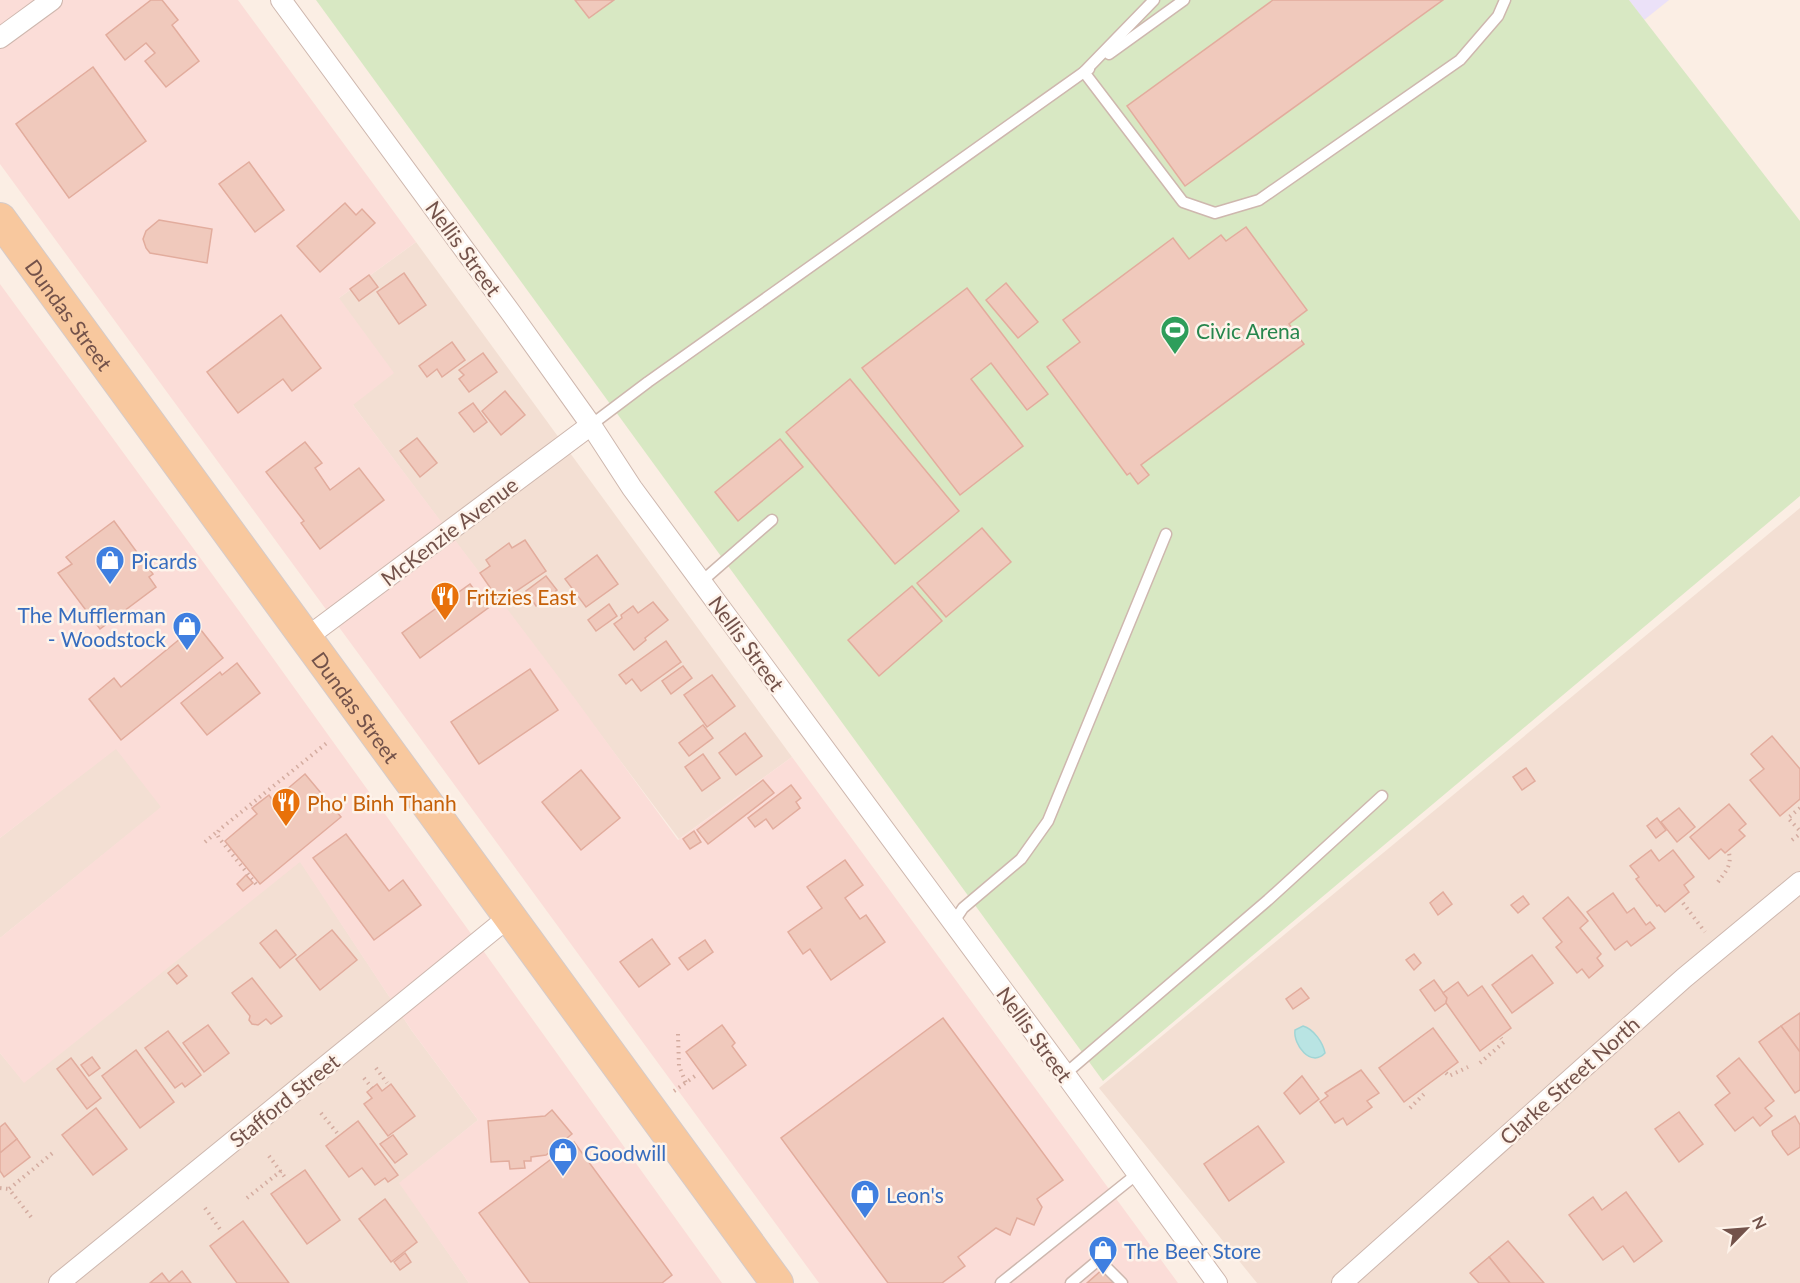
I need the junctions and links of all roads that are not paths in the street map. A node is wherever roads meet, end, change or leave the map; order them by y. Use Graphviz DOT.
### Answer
graph roads {
  1 [pos="52,0"];
  2 [pos="281,0"];
  3 [pos="1154,0"];
  4 [pos="1184,0"];
  5 [pos="1504,0"];
  6 [pos="0,38"];
  7 [pos="1084,72"];
  8 [pos="1,223"];
  9 [pos="591,425"];
  10 [pos="772,520"];
  11 [pos="1166,534"];
  12 [pos="701,582"];
  13 [pos="306,638"];
  14 [pos="1382,796"];
  15 [pos="1800,882"];
  16 [pos="510,916"];
  17 [pos="953,923"];
  18 [pos="1065,1074"];
  19 [pos="1137,1174"];
  20 [pos="59,1283"];
  21 [pos="776,1283"];
  22 [pos="1001,1283"];
  23 [pos="1071,1283"];
  24 [pos="1122,1283"];
  25 [pos="1217,1283"];
  26 [pos="1342,1283"];
  1 -- 6 [label="street"];
  2 -- 9 [label="street, Nellis Street"];
  3 -- 7 [label="lane"];
  4 -- 7 [label="lane"];
  5 -- 7 [label="lane"];
  7 -- 9 [label="lane"];
  8 -- 13 [label="main road, Dundas Street"];
  9 -- 12 [label="street, Nellis Street"];
  9 -- 13 [label="street, McKenzie Avenue"];
  10 -- 12 [label="lane"];
  11 -- 17 [label="lane"];
  12 -- 17 [label="street, Nellis Street"];
  13 -- 16 [label="main road, Dundas Street"];
  14 -- 18 [label="lane"];
  15 -- 26 [label="street, Clarke Street North"];
  16 -- 20 [label="street, Stafford Street"];
  16 -- 21 [label="main road, Dundas Street"];
  17 -- 18 [label="street, Nellis Street"];
  18 -- 19 [label="street, Nellis Street"];
  19 -- 22 [label="lane"];
  19 -- 25 [label="street, Nellis Street"];
  23 -- 24 [label="lane"];
}
